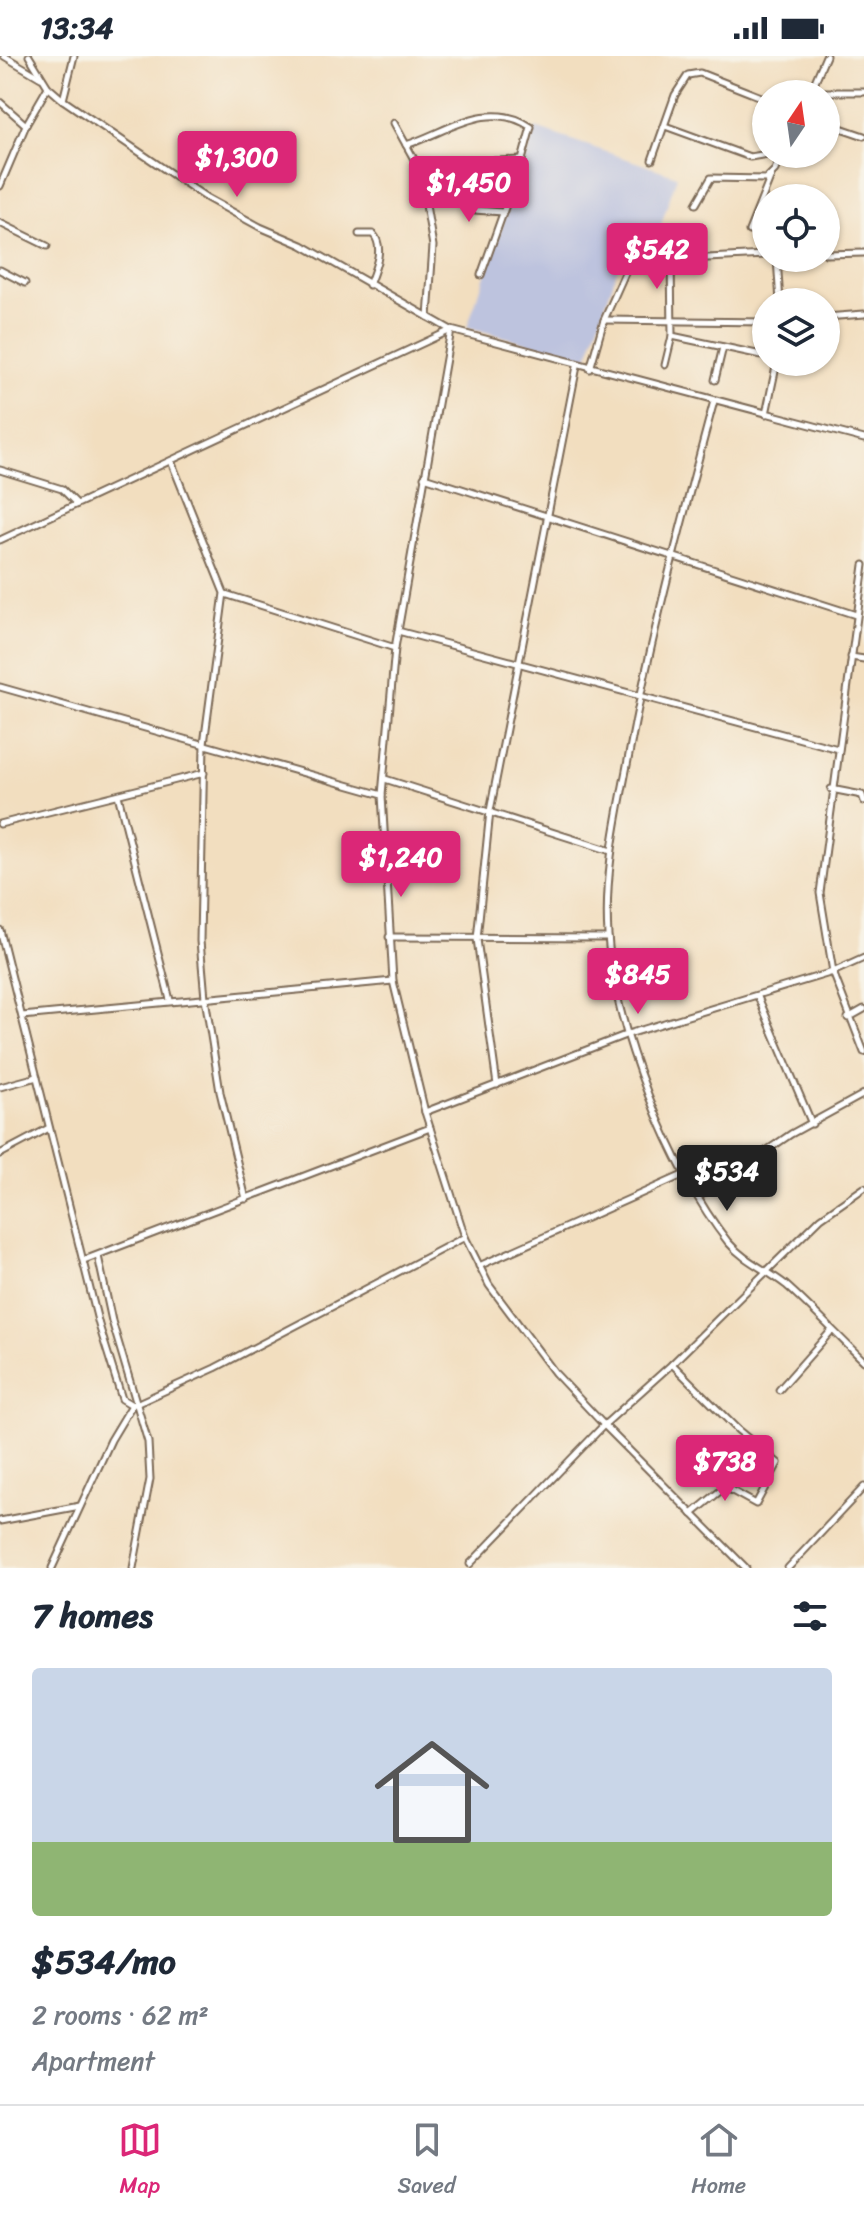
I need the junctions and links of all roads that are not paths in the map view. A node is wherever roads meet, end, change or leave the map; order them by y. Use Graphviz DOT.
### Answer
graph roads {
  1 [pos="4,56"];
  2 [pos="29,56"];
  3 [pos="74,56"];
  4 [pos="826,56"];
  5 [pos="41,78"];
  6 [pos="816,80"];
  7 [pos="48,87"];
  8 [pos="840,92"];
  9 [pos="864,92"];
  10 [pos="752,94"];
  11 [pos="63,100"];
  12 [pos="0,102"];
  13 [pos="394,123"];
  14 [pos="26,125"];
  15 [pos="665,126"];
  16 [pos="840,128"];
  17 [pos="864,136"];
  18 [pos="406,145"];
  19 [pos="752,157"];
  20 [pos="522,160"];
  21 [pos="652,160"];
  22 [pos="775,168"];
  23 [pos="420,170"];
  24 [pos="771,176"];
  25 [pos="0,186"];
  26 [pos="469,191"];
  27 [pos="696,204"];
  28 [pos="503,212"];
  29 [pos="0,224"];
  30 [pos="749,231"];
  31 [pos="359,234"];
  32 [pos="47,246"];
  33 [pos="864,253"];
  34 [pos="840,254"];
  35 [pos="752,256"];
  36 [pos="671,259"];
  37 [pos="0,270"];
  38 [pos="481,275"];
  39 [pos="25,283"];
  40 [pos="369,285"];
  41 [pos="864,314"];
  42 [pos="840,316"];
  43 [pos="428,317"];
  44 [pos="604,320"];
  45 [pos="752,322"];
  46 [pos="672,323"];
  47 [pos="451,330"];
  48 [pos="672,336"];
  49 [pos="723,347"];
  50 [pos="752,353"];
  51 [pos="665,365"];
  52 [pos="577,366"];
  53 [pos="590,369"];
  54 [pos="774,376"];
  55 [pos="715,380"];
  56 [pos="714,401"];
  57 [pos="766,414"];
  58 [pos="864,439"];
  59 [pos="171,461"];
  60 [pos="0,470"];
  61 [pos="424,477"];
  62 [pos="77,504"];
  63 [pos="548,514"];
  64 [pos="0,540"];
  65 [pos="672,556"];
  66 [pos="864,565"];
  67 [pos="224,593"];
  68 [pos="856,615"];
  69 [pos="398,631"];
  70 [pos="395,648"];
  71 [pos="851,657"];
  72 [pos="864,659"];
  73 [pos="517,663"];
  74 [pos="0,687"];
  75 [pos="640,696"];
  76 [pos="204,744"];
  77 [pos="838,749"];
  78 [pos="204,773"];
  79 [pos="385,779"];
  80 [pos="831,789"];
  81 [pos="118,795"];
  82 [pos="382,795"];
  83 [pos="863,798"];
  84 [pos="490,811"];
  85 [pos="0,824"];
  86 [pos="611,851"];
  87 [pos="0,930"];
  88 [pos="389,936"];
  89 [pos="608,938"];
  90 [pos="477,939"];
  91 [pos="864,958"];
  92 [pos="833,972"];
  93 [pos="393,981"];
  94 [pos="758,996"];
  95 [pos="205,998"];
  96 [pos="170,1000"];
  97 [pos="864,1009"];
  98 [pos="22,1016"];
  99 [pos="848,1018"];
  100 [pos="628,1034"];
  101 [pos="864,1052"];
  102 [pos="37,1077"];
  103 [pos="497,1085"];
  104 [pos="0,1087"];
  105 [pos="864,1094"];
  106 [pos="425,1112"];
  107 [pos="812,1124"];
  108 [pos="49,1128"];
  109 [pos="430,1128"];
  110 [pos="0,1154"];
  111 [pos="685,1174"];
  112 [pos="864,1188"];
  113 [pos="700,1196"];
  114 [pos="246,1199"];
  115 [pos="465,1237"];
  116 [pos="98,1256"];
  117 [pos="84,1260"];
  118 [pos="479,1266"];
  119 [pos="766,1273"];
  120 [pos="112,1321"];
  121 [pos="99,1325"];
  122 [pos="832,1330"];
  123 [pos="864,1361"];
  124 [pos="672,1364"];
  125 [pos="779,1390"];
  126 [pos="135,1404"];
  127 [pos="604,1425"];
  128 [pos="864,1487"];
  129 [pos="80,1506"];
  130 [pos="692,1514"];
  131 [pos="0,1521"];
  132 [pos="470,1564"];
  133 [pos="52,1568"];
  134 [pos="133,1568"];
  135 [pos="746,1568"];
  136 [pos="788,1568"];
  1 -- 5 [label="street"];
  2 -- 5 [label="street"];
  3 -- 11 [label="street"];
  4 -- 6 [label="street"];
  5 -- 7 [label="street"];
  7 -- 11 [label="street"];
  7 -- 14 [label="street"];
  8 -- 9 [label="street"];
  10 -- 15 [label="street"];
  11 -- 40 [label="street"];
  12 -- 14 [label="street"];
  13 -- 18 [label="street"];
  14 -- 25 [label="street"];
  15 -- 19 [label="street"];
  15 -- 21 [label="street"];
  16 -- 17 [label="street"];
  18 -- 20 [label="street"];
  18 -- 23 [label="street"];
  20 -- 23 [label="street"];
  20 -- 28 [label="street"];
  22 -- 24 [label="street"];
  23 -- 43 [label="street"];
  24 -- 27 [label="street"];
  24 -- 30 [label="street"];
  26 -- 28 [label="street"];
  28 -- 38 [label="street"];
  29 -- 32 [label="street"];
  31 -- 40 [label="street"];
  33 -- 34 [label="street"];
  35 -- 36 [label="street"];
  36 -- 44 [label="street"];
  36 -- 46 [label="street"];
  37 -- 39 [label="street"];
  40 -- 43 [label="street"];
  41 -- 42 [label="street"];
  43 -- 47 [label="street"];
  44 -- 46 [label="street"];
  44 -- 53 [label="street"];
  45 -- 46 [label="street"];
  46 -- 48 [label="street"];
  47 -- 52 [label="street"];
  47 -- 59 [label="street"];
  47 -- 61 [label="street"];
  48 -- 49 [label="street"];
  48 -- 51 [label="street"];
  49 -- 50 [label="street"];
  49 -- 55 [label="street"];
  52 -- 53 [label="street"];
  52 -- 63 [label="street"];
  53 -- 56 [label="street"];
  54 -- 57 [label="street"];
  56 -- 57 [label="street"];
  56 -- 65 [label="street"];
  57 -- 58 [label="street"];
  59 -- 62 [label="street"];
  59 -- 67 [label="street"];
  60 -- 62 [label="street"];
  61 -- 63 [label="street"];
  61 -- 69 [label="street"];
  62 -- 64 [label="street"];
  63 -- 65 [label="street"];
  63 -- 73 [label="street"];
  65 -- 68 [label="street"];
  65 -- 75 [label="street"];
  66 -- 68 [label="street"];
  67 -- 70 [label="street"];
  67 -- 76 [label="street"];
  68 -- 71 [label="street"];
  69 -- 70 [label="street"];
  69 -- 73 [label="street"];
  70 -- 79 [label="street"];
  71 -- 72 [label="street"];
  71 -- 77 [label="street"];
  73 -- 75 [label="street"];
  73 -- 84 [label="street"];
  74 -- 76 [label="street"];
  75 -- 77 [label="street"];
  75 -- 86 [label="street"];
  76 -- 78 [label="street"];
  76 -- 82 [label="street"];
  77 -- 80 [label="street"];
  78 -- 81 [label="street"];
  78 -- 95 [label="street"];
  79 -- 82 [label="street"];
  79 -- 84 [label="street"];
  80 -- 83 [label="street"];
  80 -- 92 [label="street"];
  81 -- 85 [label="street"];
  81 -- 96 [label="street"];
  82 -- 88 [label="street"];
  84 -- 86 [label="street"];
  84 -- 90 [label="street"];
  86 -- 89 [label="street"];
  87 -- 98 [label="street"];
  88 -- 90 [label="street"];
  88 -- 93 [label="street"];
  89 -- 90 [label="street"];
  89 -- 100 [label="street"];
  90 -- 103 [label="street"];
  91 -- 92 [label="street"];
  92 -- 94 [label="street"];
  92 -- 99 [label="street"];
  93 -- 95 [label="street"];
  93 -- 106 [label="street"];
  94 -- 100 [label="street"];
  94 -- 107 [label="street"];
  95 -- 96 [label="street"];
  95 -- 114 [label="street"];
  96 -- 98 [label="street"];
  97 -- 99 [label="street"];
  98 -- 102 [label="street"];
  99 -- 101 [label="street"];
  100 -- 103 [label="street"];
  100 -- 111 [label="street"];
  102 -- 104 [label="street"];
  102 -- 108 [label="street"];
  103 -- 106 [label="street"];
  105 -- 107 [label="street"];
  106 -- 109 [label="street"];
  107 -- 113 [label="street"];
  108 -- 110 [label="street"];
  108 -- 117 [label="street"];
  109 -- 114 [label="street"];
  109 -- 115 [label="street"];
  111 -- 113 [label="street"];
  111 -- 118 [label="street"];
  112 -- 119 [label="street"];
  113 -- 119 [label="street"];
  114 -- 116 [label="street"];
  115 -- 118 [label="street"];
  115 -- 126 [label="street"];
  116 -- 117 [label="street"];
  116 -- 120 [label="street"];
  117 -- 121 [label="street"];
  118 -- 127 [label="street"];
  119 -- 122 [label="street"];
  119 -- 124 [label="street"];
  120 -- 121 [label="street"];
  120 -- 126 [label="street"];
  121 -- 126 [label="street"];
  122 -- 123 [label="street"];
  122 -- 125 [label="street"];
  124 -- 127 [label="street"];
  124 -- 130 [label="street"];
  126 -- 129 [label="street"];
  126 -- 134 [label="street"];
  127 -- 130 [label="street"];
  127 -- 132 [label="street"];
  128 -- 136 [label="street"];
  129 -- 131 [label="street"];
  129 -- 133 [label="street"];
  130 -- 135 [label="street"];
}
